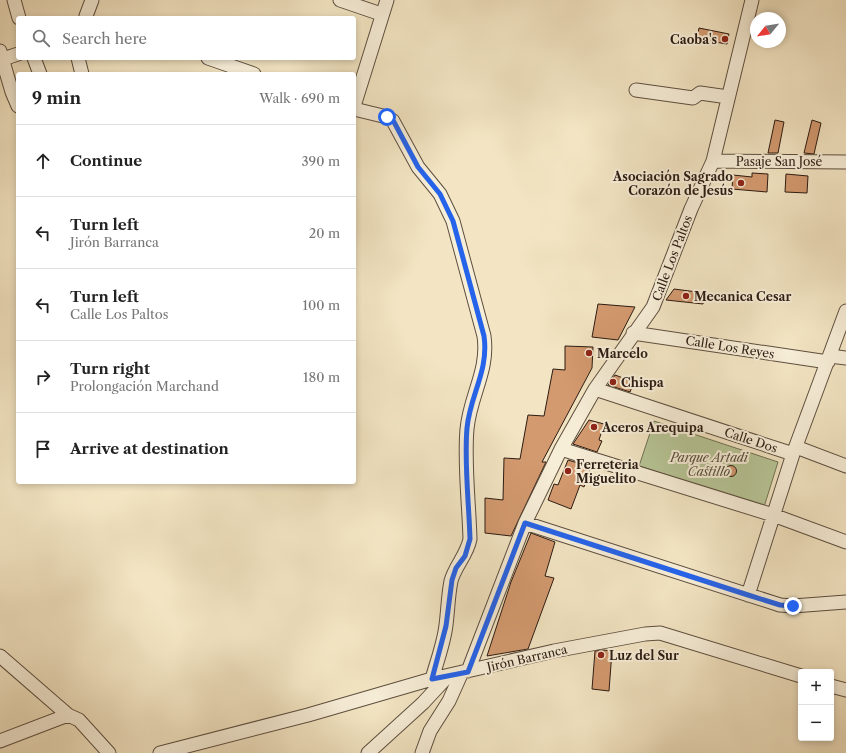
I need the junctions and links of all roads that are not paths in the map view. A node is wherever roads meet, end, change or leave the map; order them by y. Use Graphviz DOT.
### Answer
graph roads {
  1 [pos="14,0"];
  2 [pos="92,0"];
  3 [pos="340,0"];
  4 [pos="387,0"];
  5 [pos="752,0"];
  6 [pos="381,14"];
  7 [pos="18,16"];
  8 [pos="87,16"];
  9 [pos="16,54"];
  10 [pos="1,57"];
  11 [pos="35,60"];
  12 [pos="78,60"];
  13 [pos="214,60"];
  14 [pos="39,72"];
  15 [pos="82,72"];
  16 [pos="248,72"];
  17 [pos="636,90"];
  18 [pos="728,97"];
  19 [pos="356,99"];
  20 [pos="16,101"];
  21 [pos="356,109"];
  22 [pos="713,161"];
  23 [pos="846,162"];
  24 [pos="846,311"];
  25 [pos="633,333"];
  26 [pos="846,358"];
  27 [pos="829,359"];
  28 [pos="595,388"];
  29 [pos="561,449"];
  30 [pos="794,450"];
  31 [pos="846,466"];
  32 [pos="773,515"];
  33 [pos="525,523"];
  34 [pos="846,542"];
  35 [pos="748,595"];
  36 [pos="846,602"];
  37 [pos="0,656"];
  38 [pos="465,672"];
  39 [pos="798,675"];
  40 [pos="448,676"];
  41 [pos="432,679"];
  42 [pos="834,687"];
  43 [pos="846,690"];
  44 [pos="68,715"];
  45 [pos="0,741"];
  46 [pos="110,753"];
  47 [pos="160,753"];
  48 [pos="368,753"];
  49 [pos="422,753"];
  1 -- 7 [label="street"];
  2 -- 8 [label="street"];
  3 -- 6 [label="street"];
  4 -- 6 [label="street"];
  5 -- 18 [label="street, Calle Los Paltos"];
  6 -- 19 [label="street"];
  9 -- 10 [label="street"];
  10 -- 20 [label="street"];
  11 -- 14 [label="street"];
  12 -- 15 [label="street"];
  13 -- 16 [label="street"];
  17 -- 18 [label="street"];
  18 -- 22 [label="street, Calle Los Paltos"];
  21 -- 41 [label="street"];
  22 -- 23 [label="street, Pasaje San José"];
  22 -- 25 [label="street, Calle Los Paltos"];
  24 -- 27 [label="street"];
  25 -- 27 [label="street, Calle Los Reyes"];
  25 -- 28 [label="street, Calle Los Paltos"];
  26 -- 27 [label="street, Calle Los Reyes"];
  27 -- 30 [label="street"];
  28 -- 29 [label="street, Calle Los Paltos"];
  28 -- 30 [label="street, Calle Dos"];
  29 -- 32 [label="street"];
  29 -- 33 [label="street, Calle Los Paltos"];
  30 -- 31 [label="street, Calle Dos"];
  30 -- 32 [label="street"];
  32 -- 34 [label="street"];
  32 -- 35 [label="street"];
  33 -- 35 [label="street"];
  33 -- 38 [label="street, Calle Los Paltos"];
  35 -- 36 [label="street"];
  37 -- 44 [label="street"];
  38 -- 39 [label="street, Jirón Barranca"];
  38 -- 40 [label="street, Jirón Barranca"];
  38 -- 49 [label="street, Calle Los Paltos"];
  40 -- 41 [label="street, Jirón Barranca"];
  40 -- 48 [label="street"];
  41 -- 47 [label="street, Jirón Barranca"];
  42 -- 43 [label="street"];
  44 -- 45 [label="street"];
  44 -- 46 [label="street"];
}
